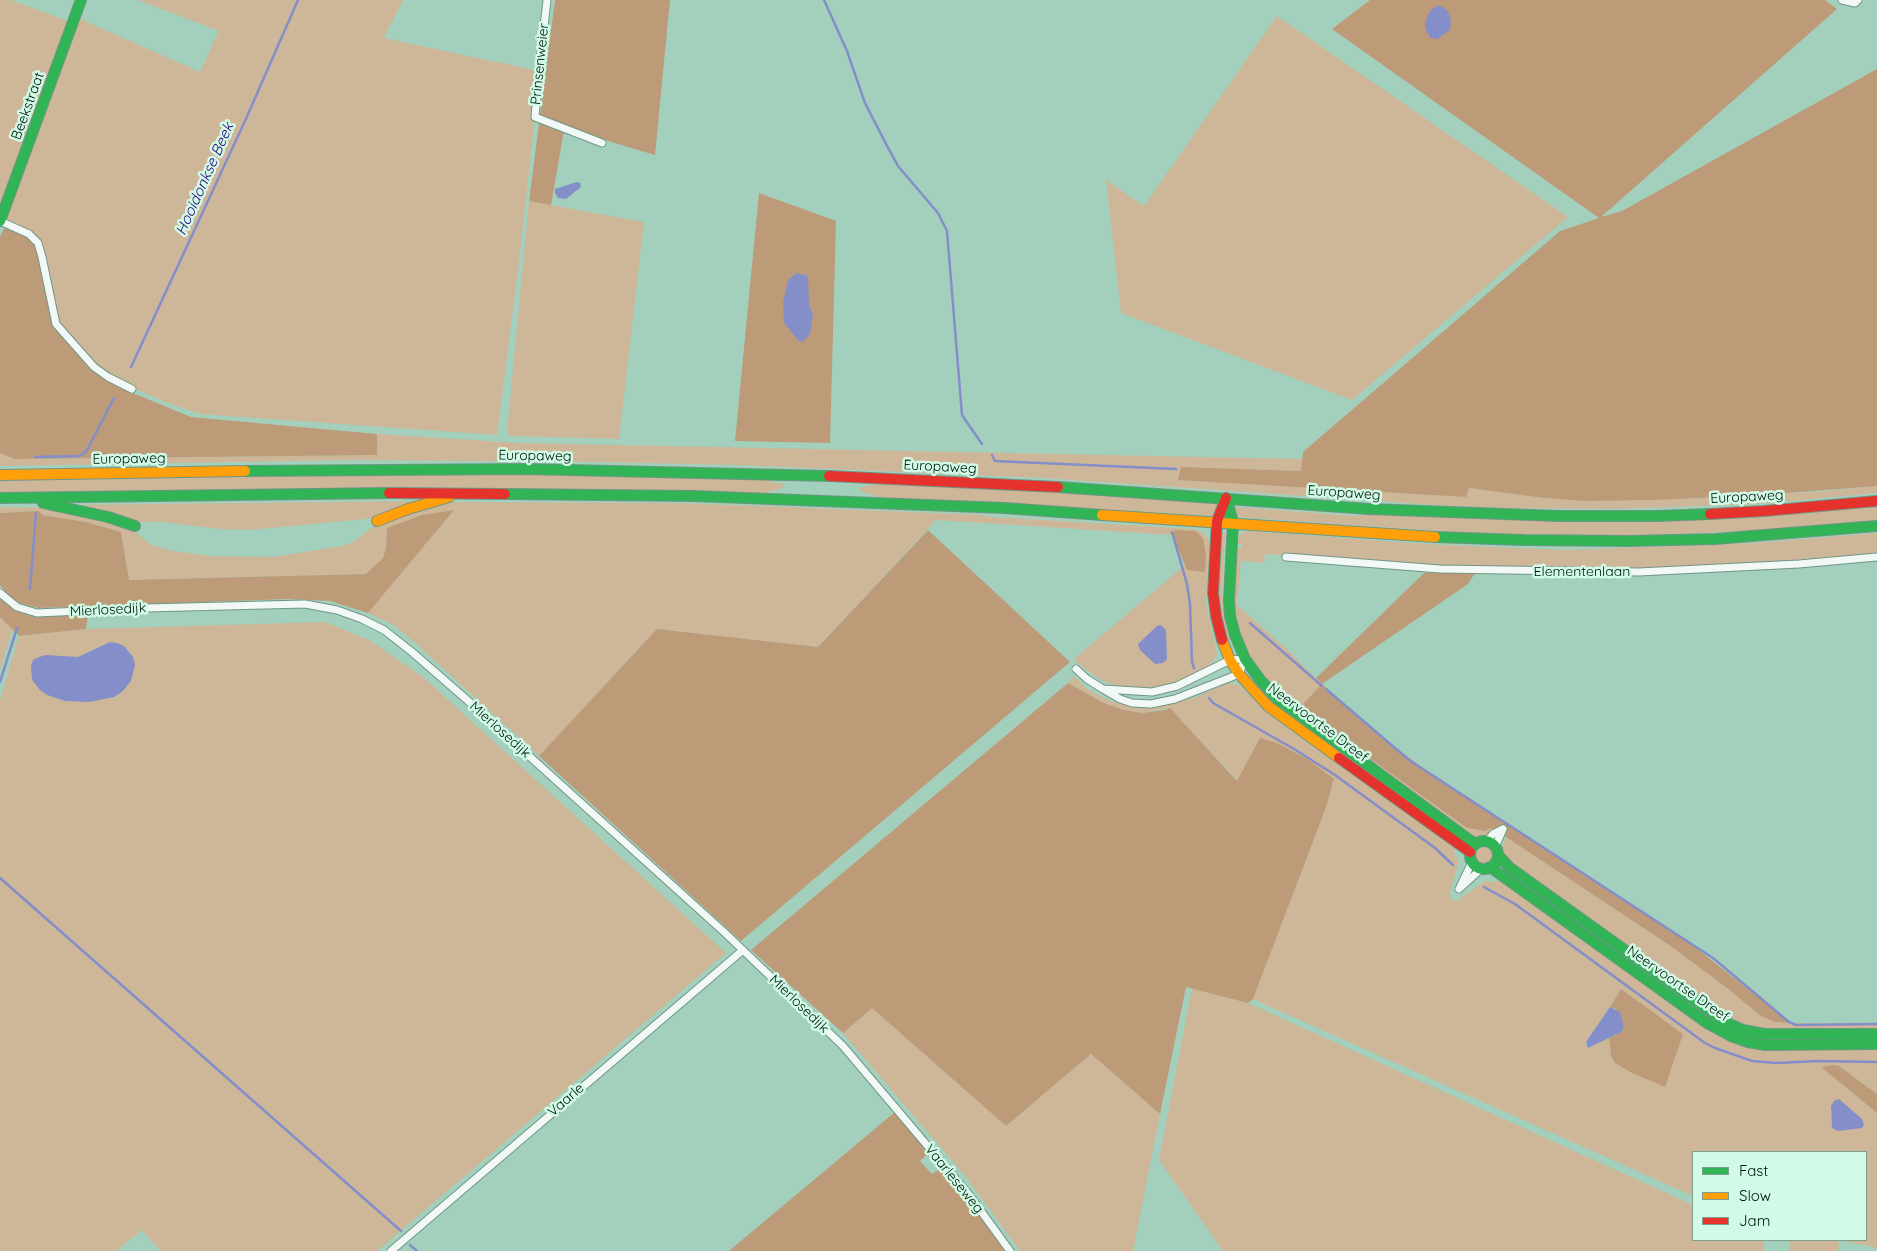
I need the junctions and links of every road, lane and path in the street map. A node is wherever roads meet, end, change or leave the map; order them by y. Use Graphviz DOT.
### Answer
graph roads {
  1 [pos="81,0"];
  2 [pos="547,0"];
  3 [pos="1842,0"];
  4 [pos="1858,0"];
  5 [pos="602,143"];
  6 [pos="0,221"];
  7 [pos="132,389"];
  8 [pos="0,475"];
  9 [pos="461,493"];
  10 [pos="0,498"];
  11 [pos="13,498"];
  12 [pos="1226,498"];
  13 [pos="1877,501"];
  14 [pos="377,521"];
  15 [pos="1217,521"];
  16 [pos="1233,522"];
  17 [pos="135,526"];
  18 [pos="1877,526"];
  19 [pos="1286,557"];
  20 [pos="1877,557"];
  21 [pos="0,593"];
  22 [pos="1230,660"];
  23 [pos="1245,660"];
  24 [pos="1076,669"];
  25 [pos="1239,674"];
  26 [pos="1103,689"];
  27 [pos="1494,848"];
  28 [pos="1473,853"];
  29 [pos="1486,868"];
  30 [pos="743,950"];
  31 [pos="1877,1034"];
  32 [pos="1877,1044"];
  33 [pos="897,1109"];
  34 [pos="391,1251"];
  35 [pos="1010,1251"];
  1 -- 6 [label="main road, Beekstraat"];
  2 -- 5 [label="street, Prinsenweier"];
  3 -- 4 [label="street"];
  6 -- 7 [label="street"];
  8 -- 12 [label="main road, Europaweg"];
  9 -- 11 [label="main road"];
  9 -- 14 [label="main road"];
  9 -- 15 [label="main road"];
  10 -- 11 [label="main road"];
  11 -- 17 [label="main road"];
  12 -- 13 [label="main road, Europaweg"];
  12 -- 15 [label="main road, Neervoortse Dreef"];
  12 -- 16 [label="main road, Neervoortse Dreef"];
  15 -- 16 [label="main road"];
  15 -- 22 [label="main road, Neervoortse Dreef"];
  16 -- 18 [label="main road"];
  16 -- 23 [label="main road, Neervoortse Dreef"];
  19 -- 20 [label="street, Elementenlaan"];
  21 -- 30 [label="street, Mierlosedijk"];
  22 -- 23 [label="street"];
  22 -- 25 [label="main road, Neervoortse Dreef"];
  22 -- 26 [label="street"];
  23 -- 25 [label="street"];
  23 -- 28 [label="main road, Neervoortse Dreef"];
  24 -- 26 [label="street"];
  25 -- 26 [label="street"];
  25 -- 28 [label="main road, Neervoortse Dreef"];
  27 -- 28 [label="main road"];
  27 -- 29 [label="main road"];
  27 -- 31 [label="main road, Neervoortse Dreef"];
  28 -- 29 [label="main road, Neervoortse Dreef"];
  28 -- 29 [label="street"];
  29 -- 32 [label="main road, Neervoortse Dreef"];
  30 -- 33 [label="street, Mierlosedijk"];
  30 -- 34 [label="street, Vaarle"];
  33 -- 35 [label="street, Vaarleseweg"];
}
